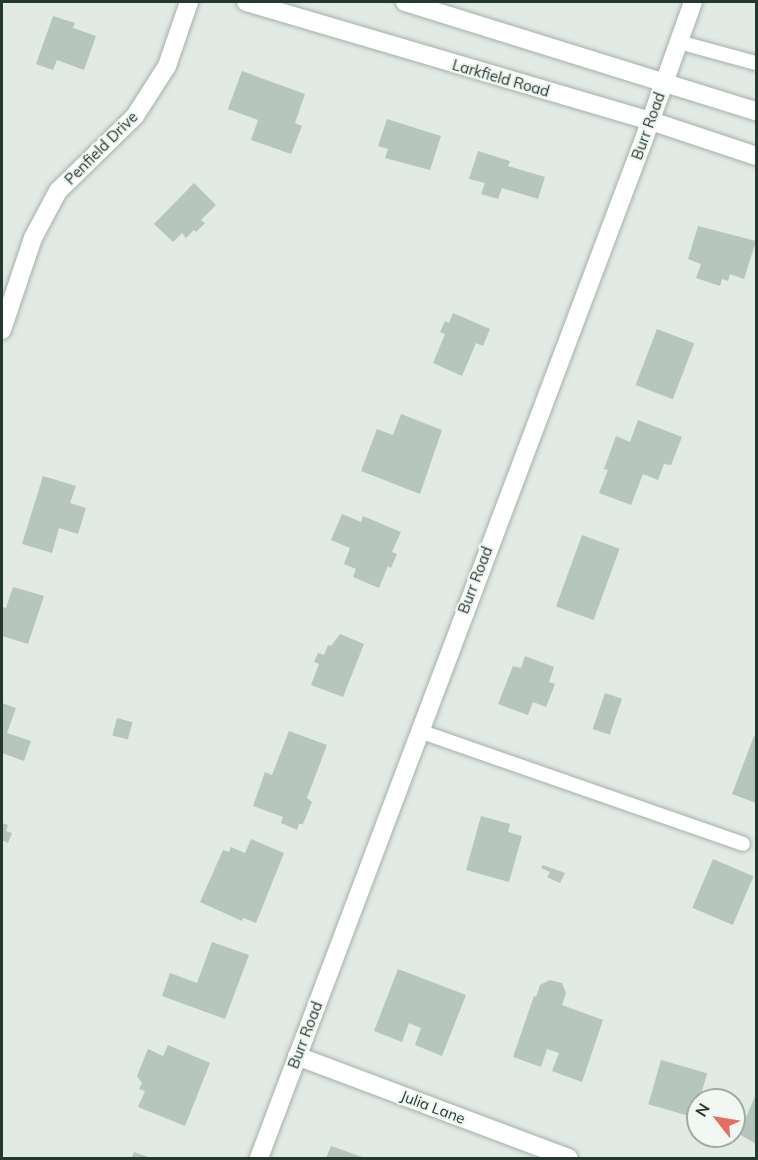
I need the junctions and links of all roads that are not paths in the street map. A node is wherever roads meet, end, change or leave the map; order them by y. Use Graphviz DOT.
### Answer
graph roads {
  1 [pos="189,2"];
  2 [pos="246,2"];
  3 [pos="405,2"];
  4 [pos="693,2"];
  5 [pos="679,42"];
  6 [pos="756,63"];
  7 [pos="664,82"];
  8 [pos="756,111"];
  9 [pos="651,122"];
  10 [pos="756,156"];
  11 [pos="2,330"];
  12 [pos="419,731"];
  13 [pos="743,844"];
  14 [pos="297,1056"];
  15 [pos="259,1158"];
  16 [pos="569,1158"];
  1 -- 11 [label="street, Penfield Drive"];
  2 -- 9 [label="street, Larkfield Road"];
  3 -- 7 [label="street"];
  4 -- 5 [label="street, Burr Road"];
  5 -- 6 [label="lane"];
  5 -- 7 [label="street, Burr Road"];
  7 -- 8 [label="street"];
  7 -- 9 [label="street, Burr Road"];
  9 -- 10 [label="street, Larkfield Road"];
  9 -- 12 [label="street, Burr Road"];
  12 -- 13 [label="lane"];
  12 -- 14 [label="street, Burr Road"];
  14 -- 15 [label="street, Burr Road"];
  14 -- 16 [label="street, Julia Lane"];
}
